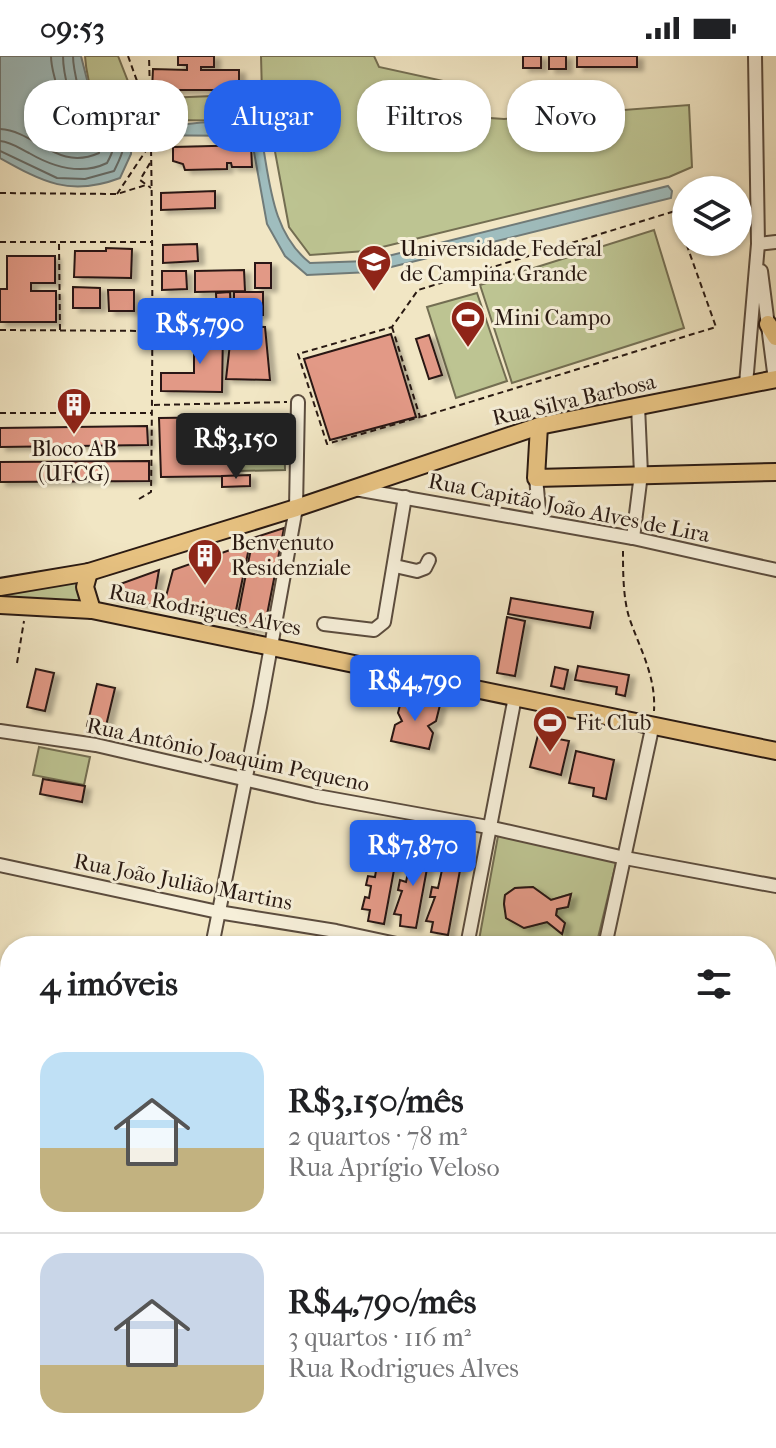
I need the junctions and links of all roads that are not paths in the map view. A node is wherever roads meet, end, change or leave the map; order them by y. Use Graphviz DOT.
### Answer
graph roads {
  1 [pos="755,56"];
  2 [pos="776,242"];
  3 [pos="758,244"];
  4 [pos="772,330"];
  5 [pos="776,380"];
  6 [pos="746,384"];
  7 [pos="298,402"];
  8 [pos="638,406"];
  9 [pos="539,426"];
  10 [pos="776,472"];
  11 [pos="641,474"];
  12 [pos="536,478"];
  13 [pos="353,489"];
  14 [pos="405,497"];
  15 [pos="296,508"];
  16 [pos="540,520"];
  17 [pos="633,538"];
  18 [pos="429,560"];
  19 [pos="395,566"];
  20 [pos="776,570"];
  21 [pos="89,572"];
  22 [pos="0,587"];
  23 [pos="0,605"];
  24 [pos="92,610"];
  25 [pos="324,624"];
  26 [pos="272,645"];
  27 [pos="515,697"];
  28 [pos="653,724"];
  29 [pos="0,731"];
  30 [pos="776,751"];
  31 [pos="244,779"];
  32 [pos="488,827"];
  33 [pos="625,858"];
  34 [pos="0,865"];
  35 [pos="776,886"];
  36 [pos="218,912"];
  37 [pos="214,936"];
  38 [pos="359,936"];
  39 [pos="469,936"];
  40 [pos="607,936"];
  1 -- 3 [label="street"];
  2 -- 3 [label="street"];
  3 -- 4 [label="street"];
  3 -- 6 [label="street"];
  4 -- 5 [label="street"];
  5 -- 6 [label="main road, Rua Silva Barbosa"];
  6 -- 8 [label="main road, Rua Silva Barbosa"];
  7 -- 15 [label="street"];
  8 -- 9 [label="main road, Rua Silva Barbosa"];
  8 -- 11 [label="street"];
  9 -- 12 [label="main road"];
  9 -- 13 [label="main road, Rua Silva Barbosa"];
  10 -- 11 [label="main road"];
  11 -- 12 [label="main road"];
  11 -- 17 [label="street"];
  12 -- 16 [label="street"];
  13 -- 14 [label="street, Rua Capitão João Alves de Lira"];
  13 -- 15 [label="main road, Rua Silva Barbosa"];
  14 -- 16 [label="street, Rua Capitão João Alves de Lira"];
  14 -- 19 [label="street"];
  15 -- 21 [label="main road, Rua Rodrigues Alves"];
  15 -- 26 [label="street"];
  16 -- 17 [label="street, Rua Capitão João Alves de Lira"];
  17 -- 20 [label="street, Rua Capitão João Alves de Lira"];
  18 -- 19 [label="street"];
  19 -- 25 [label="street"];
  21 -- 22 [label="main road, Rua Rodrigues Alves"];
  21 -- 24 [label="main road"];
  23 -- 24 [label="main road, Rua Rodrigues Alves"];
  24 -- 26 [label="main road, Rua Rodrigues Alves"];
  26 -- 27 [label="main road, Rua Rodrigues Alves"];
  26 -- 31 [label="street"];
  27 -- 28 [label="main road, Rua Rodrigues Alves"];
  27 -- 32 [label="street"];
  28 -- 30 [label="main road, Rua Rodrigues Alves"];
  28 -- 33 [label="street"];
  29 -- 31 [label="street, Rua Antônio Joaquim Pequeno"];
  31 -- 32 [label="street, Rua Antônio Joaquim Pequeno"];
  31 -- 36 [label="street"];
  32 -- 33 [label="street, Rua Antônio Joaquim Pequeno"];
  32 -- 39 [label="street"];
  33 -- 35 [label="street, Rua Antônio Joaquim Pequeno"];
  33 -- 40 [label="street"];
  34 -- 36 [label="street, Rua João Julião Martins"];
  36 -- 37 [label="street"];
  36 -- 38 [label="street, Rua João Julião Martins"];
}
